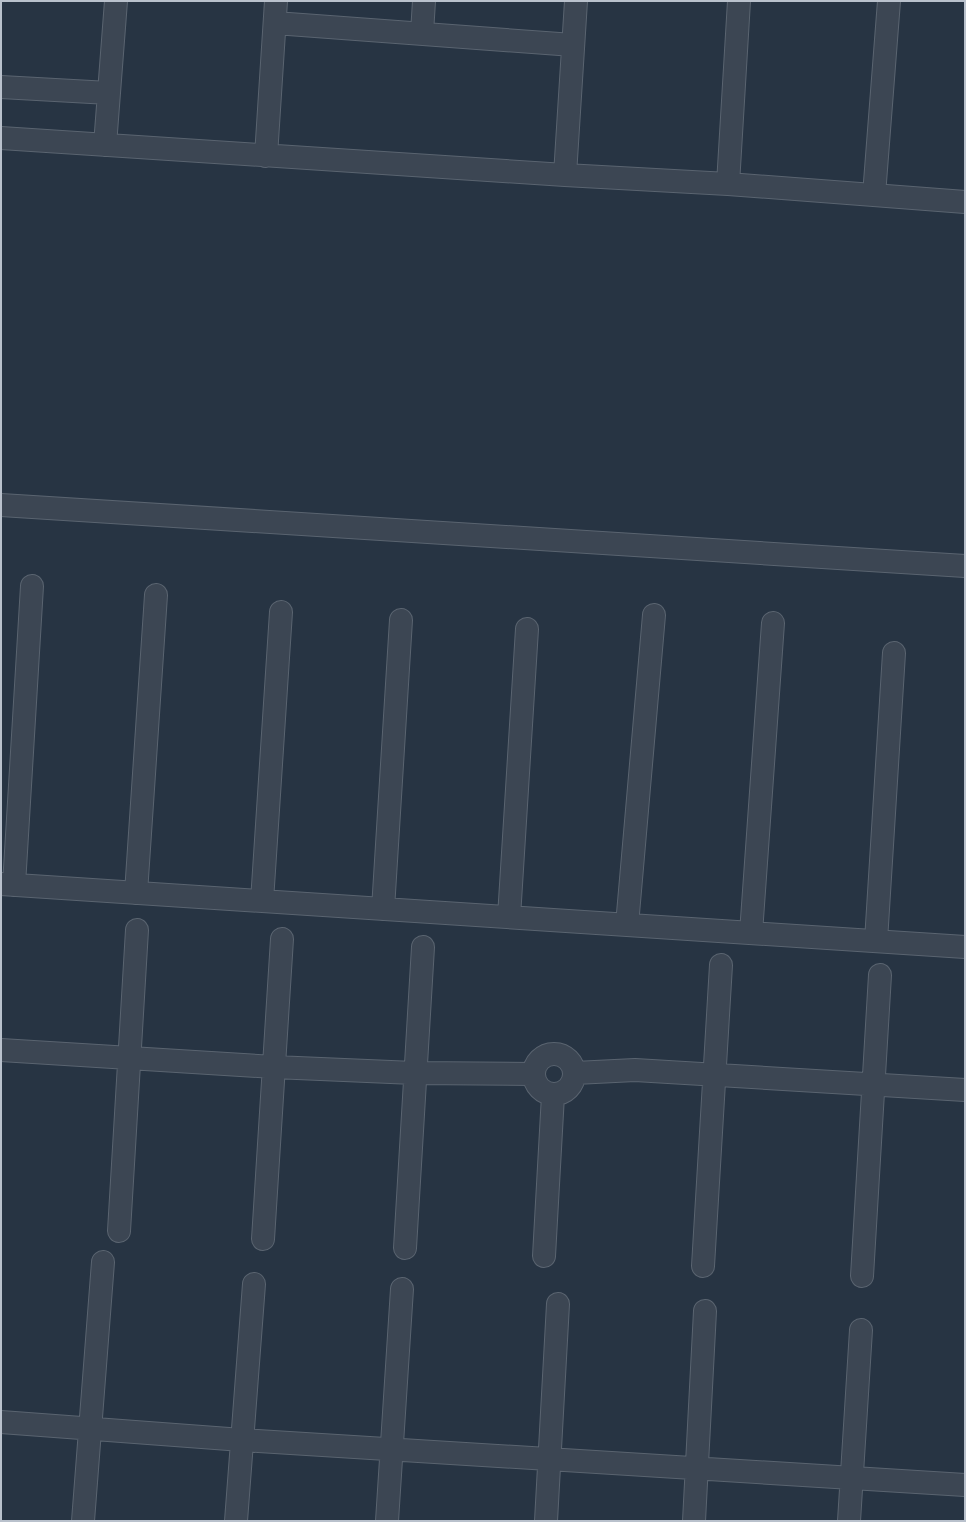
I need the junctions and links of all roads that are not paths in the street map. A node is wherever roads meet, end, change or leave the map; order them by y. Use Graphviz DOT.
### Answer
graph roads {
  1 [pos="116,1"];
  2 [pos="276,1"];
  3 [pos="424,1"];
  4 [pos="576,1"];
  5 [pos="739,1"];
  6 [pos="889,1"];
  7 [pos="275,23"];
  8 [pos="422,33"];
  9 [pos="573,45"];
  10 [pos="1,88"];
  11 [pos="109,93"];
  12 [pos="1,138"];
  13 [pos="105,145"];
  14 [pos="266,156"];
  15 [pos="565,175"];
  16 [pos="728,184"];
  17 [pos="874,195"];
  18 [pos="965,202"];
  19 [pos="1,505"];
  20 [pos="965,566"];
  21 [pos="32,586"];
  22 [pos="156,595"];
  23 [pos="281,612"];
  24 [pos="654,615"];
  25 [pos="401,620"];
  26 [pos="773,622"];
  27 [pos="527,629"];
  28 [pos="894,653"];
  29 [pos="7,884"];
  30 [pos="136,893"];
  31 [pos="262,901"];
  32 [pos="382,909"];
  33 [pos="509,917"];
  34 [pos="627,925"];
  35 [pos="137,930"];
  36 [pos="751,933"];
  37 [pos="282,939"];
  38 [pos="876,941"];
  39 [pos="423,947"];
  40 [pos="965,947"];
  41 [pos="721,965"];
  42 [pos="880,975"];
  43 [pos="1,1050"];
  44 [pos="129,1058"];
  45 [pos="274,1067"];
  46 [pos="414,1073"];
  47 [pos="575,1073"];
  48 [pos="534,1074"];
  49 [pos="714,1075"];
  50 [pos="874,1085"];
  51 [pos="965,1090"];
  52 [pos="553,1095"];
  53 [pos="119,1231"];
  54 [pos="263,1239"];
  55 [pos="404,1248"];
  56 [pos="544,1256"];
  57 [pos="103,1262"];
  58 [pos="703,1266"];
  59 [pos="862,1276"];
  60 [pos="254,1284"];
  61 [pos="402,1289"];
  62 [pos="558,1304"];
  63 [pos="706,1311"];
  64 [pos="860,1330"];
  65 [pos="1,1422"];
  66 [pos="90,1428"];
  67 [pos="242,1440"];
  68 [pos="392,1449"];
  69 [pos="550,1459"];
  70 [pos="697,1468"];
  71 [pos="852,1478"];
  72 [pos="965,1485"];
  73 [pos="83,1521"];
  74 [pos="236,1521"];
  75 [pos="387,1521"];
  76 [pos="546,1521"];
  77 [pos="694,1521"];
  78 [pos="849,1521"];
  1 -- 11 [label="street"];
  2 -- 7 [label="street"];
  3 -- 8 [label="street"];
  4 -- 9 [label="street"];
  5 -- 16 [label="street"];
  6 -- 17 [label="street"];
  7 -- 8 [label="street"];
  7 -- 14 [label="street"];
  8 -- 9 [label="street"];
  9 -- 15 [label="street"];
  10 -- 11 [label="street"];
  11 -- 13 [label="street"];
  12 -- 13 [label="street"];
  13 -- 14 [label="street"];
  14 -- 15 [label="street"];
  15 -- 16 [label="street"];
  16 -- 17 [label="street"];
  17 -- 18 [label="street"];
  19 -- 20 [label="street"];
  21 -- 29 [label="street"];
  22 -- 30 [label="street"];
  23 -- 31 [label="street"];
  24 -- 34 [label="street"];
  25 -- 32 [label="street"];
  26 -- 36 [label="street"];
  27 -- 33 [label="street"];
  28 -- 38 [label="street"];
  29 -- 30 [label="street"];
  30 -- 31 [label="street"];
  31 -- 32 [label="street"];
  32 -- 33 [label="street"];
  33 -- 34 [label="street"];
  34 -- 36 [label="street"];
  35 -- 44 [label="street"];
  36 -- 38 [label="street"];
  37 -- 45 [label="street"];
  38 -- 40 [label="street"];
  39 -- 46 [label="street"];
  41 -- 49 [label="street"];
  42 -- 50 [label="street"];
  43 -- 44 [label="street"];
  44 -- 45 [label="street"];
  44 -- 53 [label="street"];
  45 -- 46 [label="street"];
  45 -- 54 [label="street"];
  46 -- 48 [label="street"];
  46 -- 55 [label="street"];
  47 -- 48 [label="street"];
  47 -- 49 [label="street"];
  47 -- 52 [label="street"];
  48 -- 52 [label="street"];
  49 -- 50 [label="street"];
  49 -- 58 [label="street"];
  50 -- 51 [label="street"];
  50 -- 59 [label="street"];
  52 -- 56 [label="street"];
  57 -- 66 [label="street"];
  60 -- 67 [label="street"];
  61 -- 68 [label="street"];
  62 -- 69 [label="street"];
  63 -- 70 [label="street"];
  64 -- 71 [label="street"];
  65 -- 66 [label="street"];
  66 -- 67 [label="street"];
  66 -- 73 [label="street"];
  67 -- 68 [label="street"];
  67 -- 74 [label="street"];
  68 -- 69 [label="street"];
  68 -- 75 [label="street"];
  69 -- 70 [label="street"];
  69 -- 76 [label="street"];
  70 -- 71 [label="street"];
  70 -- 77 [label="street"];
  71 -- 72 [label="street"];
  71 -- 78 [label="street"];
}
